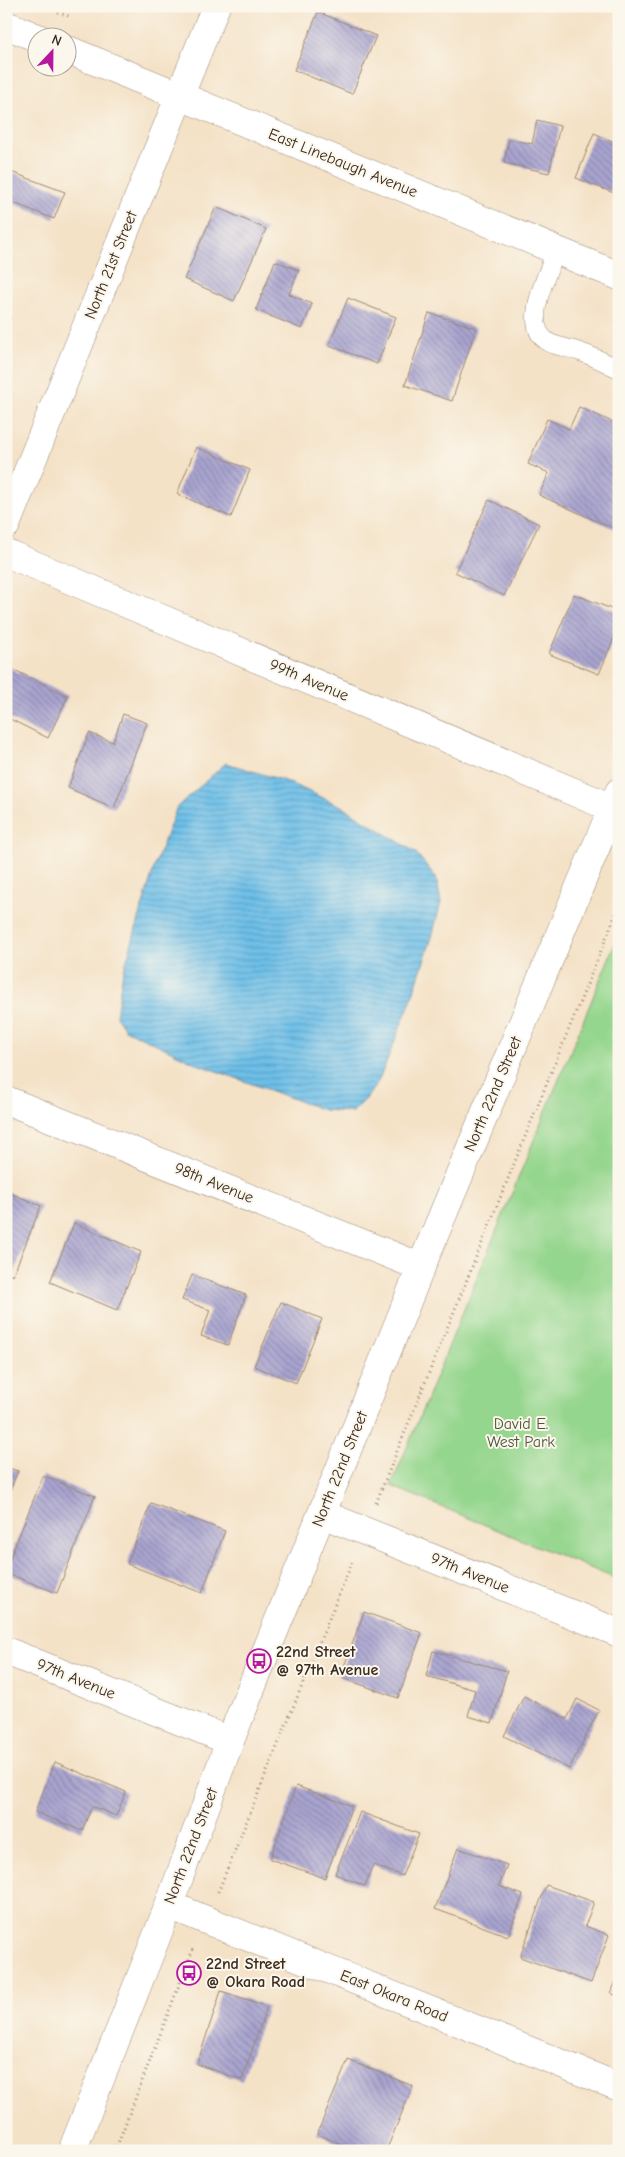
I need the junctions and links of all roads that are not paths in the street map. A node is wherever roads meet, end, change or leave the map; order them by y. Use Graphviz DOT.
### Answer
graph roads {
  1 [pos="216,6"];
  2 [pos="6,25"];
  3 [pos="28,34"];
  4 [pos="78,54"];
  5 [pos="179,95"];
  6 [pos="556,251"];
  7 [pos="619,276"];
  8 [pos="619,369"];
  9 [pos="6,524"];
  10 [pos="6,553"];
  11 [pos="615,800"];
  12 [pos="6,1100"];
  13 [pos="422,1267"];
  14 [pos="322,1514"];
  15 [pos="619,1633"];
  16 [pos="6,1651"];
  17 [pos="230,1741"];
  18 [pos="169,1905"];
  19 [pos="619,2087"];
  20 [pos="72,2151"];
  1 -- 5 [label="street, North 21st Street"];
  2 -- 3 [label="street"];
  4 -- 5 [label="street, East Linebaugh Avenue"];
  5 -- 6 [label="street, East Linebaugh Avenue"];
  5 -- 9 [label="street, North 21st Street"];
  6 -- 7 [label="street, East Linebaugh Avenue"];
  6 -- 8 [label="lane"];
  10 -- 11 [label="street, 99th Avenue"];
  11 -- 13 [label="street, North 22nd Street"];
  12 -- 13 [label="street, 98th Avenue"];
  13 -- 14 [label="street, North 22nd Street"];
  14 -- 15 [label="street, 97th Avenue"];
  14 -- 17 [label="street, North 22nd Street"];
  16 -- 17 [label="street, 97th Avenue"];
  17 -- 18 [label="street, North 22nd Street"];
  18 -- 19 [label="street, East Okara Road"];
  18 -- 20 [label="street, North 22nd Street"];
}
